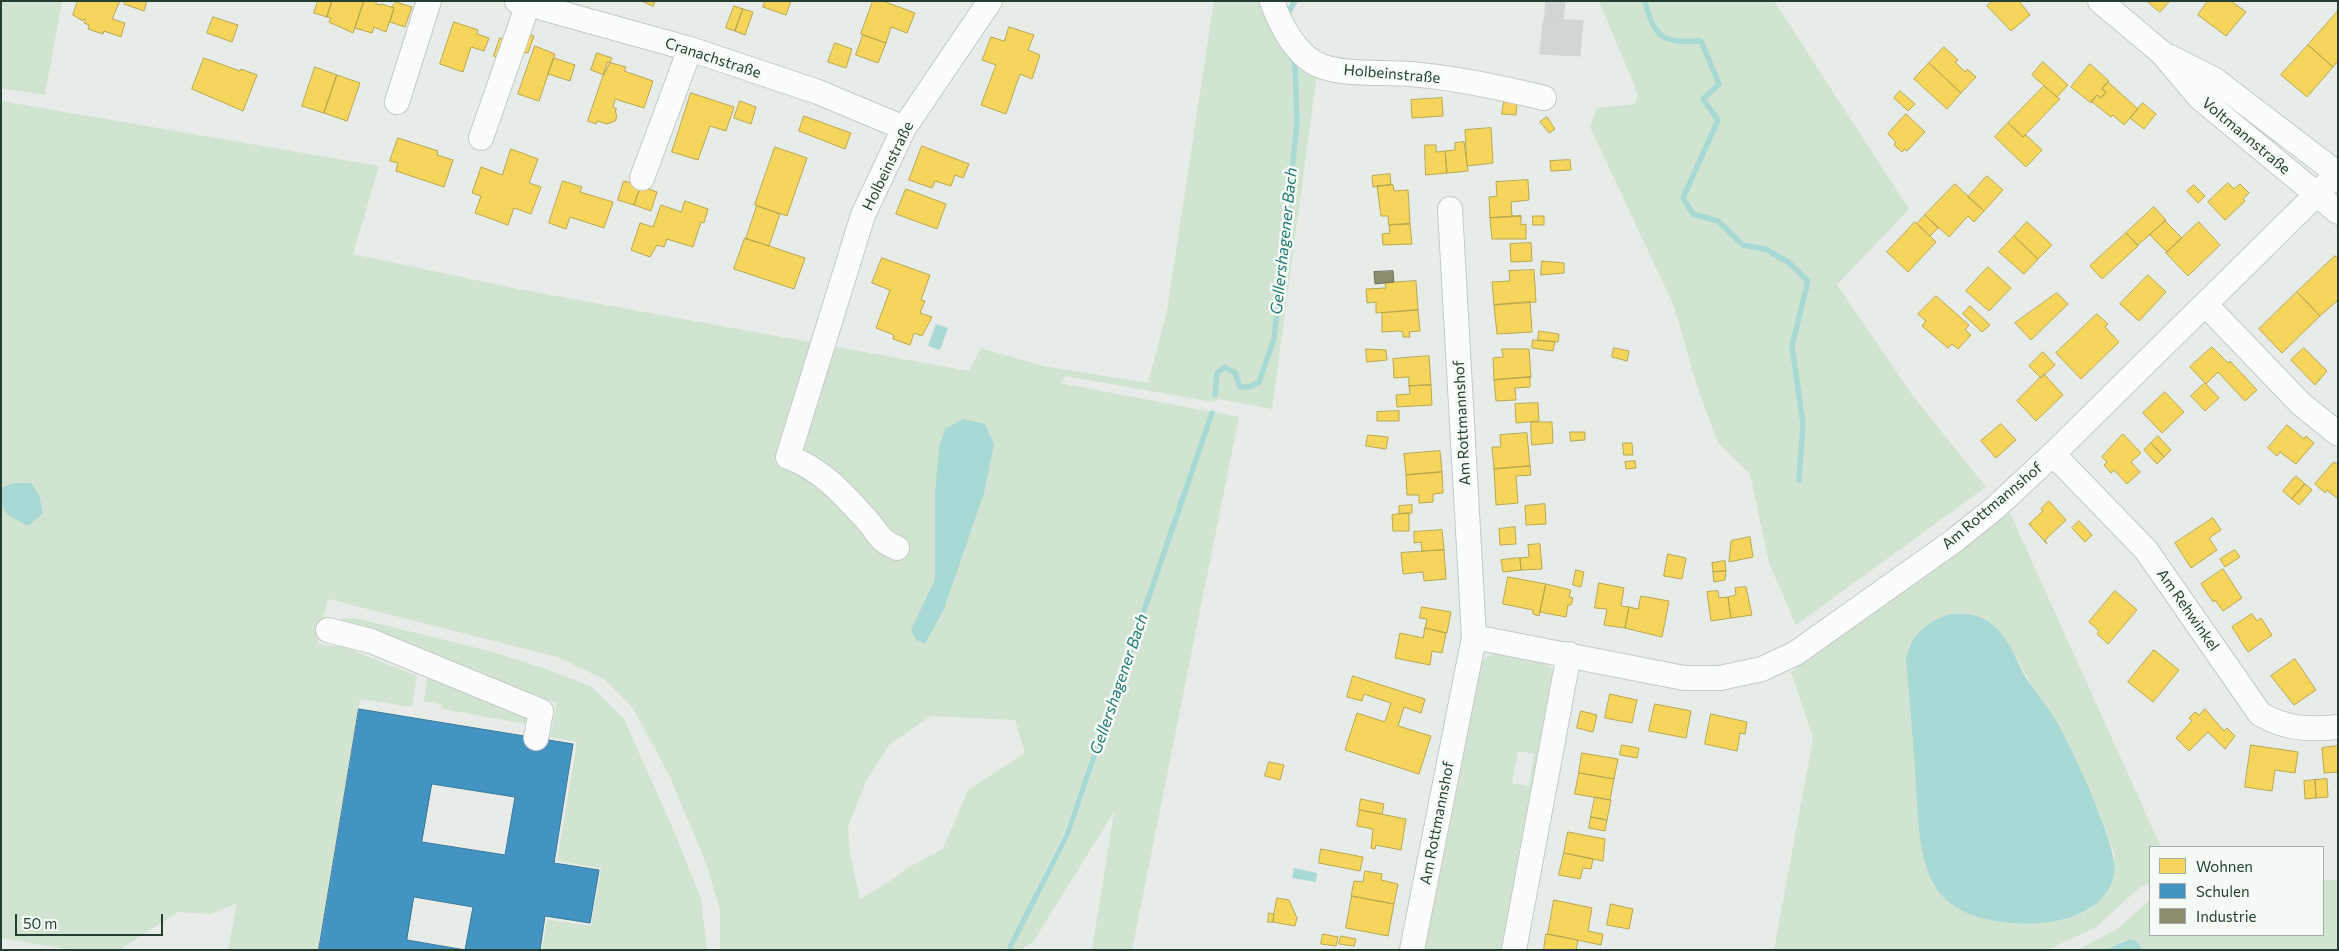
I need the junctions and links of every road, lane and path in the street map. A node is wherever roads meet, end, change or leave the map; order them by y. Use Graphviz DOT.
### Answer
graph roads {
  1 [pos="429,1"];
  2 [pos="990,1"];
  3 [pos="1272,1"];
  4 [pos="2100,1"];
  5 [pos="522,3"];
  6 [pos="690,49"];
  7 [pos="2162,53"];
  8 [pos="1544,98"];
  9 [pos="397,102"];
  10 [pos="904,128"];
  11 [pos="481,138"];
  12 [pos="2337,174"];
  13 [pos="642,178"];
  14 [pos="2316,194"];
  15 [pos="1450,209"];
  16 [pos="2338,212"];
  17 [pos="2206,305"];
  18 [pos="2338,434"];
  19 [pos="2053,454"];
  20 [pos="897,548"];
  21 [pos="328,630"];
  22 [pos="1474,637"];
  23 [pos="1569,654"];
  24 [pos="2338,727"];
  25 [pos="536,738"];
  26 [pos="1412,950"];
  27 [pos="1514,950"];
  1 -- 9 [label="street"];
  2 -- 10 [label="street, Holbeinstraße"];
  3 -- 8 [label="street, Holbeinstraße"];
  4 -- 7 [label="street, Voltmannstraße"];
  5 -- 6 [label="street, Cranachstraße"];
  5 -- 11 [label="street"];
  6 -- 10 [label="street, Cranachstraße"];
  6 -- 13 [label="street"];
  7 -- 12 [label="street, Voltmannstraße"];
  7 -- 14 [label="street, Voltmannstraße"];
  10 -- 20 [label="street, Holbeinstraße"];
  12 -- 14 [label="street, Am Rottmannshof"];
  14 -- 16 [label="street, Voltmannstraße"];
  14 -- 17 [label="street, Am Rottmannshof"];
  15 -- 22 [label="street, Am Rottmannshof"];
  17 -- 18 [label="street"];
  17 -- 19 [label="street, Am Rottmannshof"];
  19 -- 23 [label="street, Am Rottmannshof"];
  19 -- 24 [label="street, Am Rehwinkel"];
  21 -- 25 [label="street"];
  22 -- 23 [label="street, Am Rottmannshof"];
  22 -- 26 [label="street, Am Rottmannshof"];
  23 -- 27 [label="street"];
}
